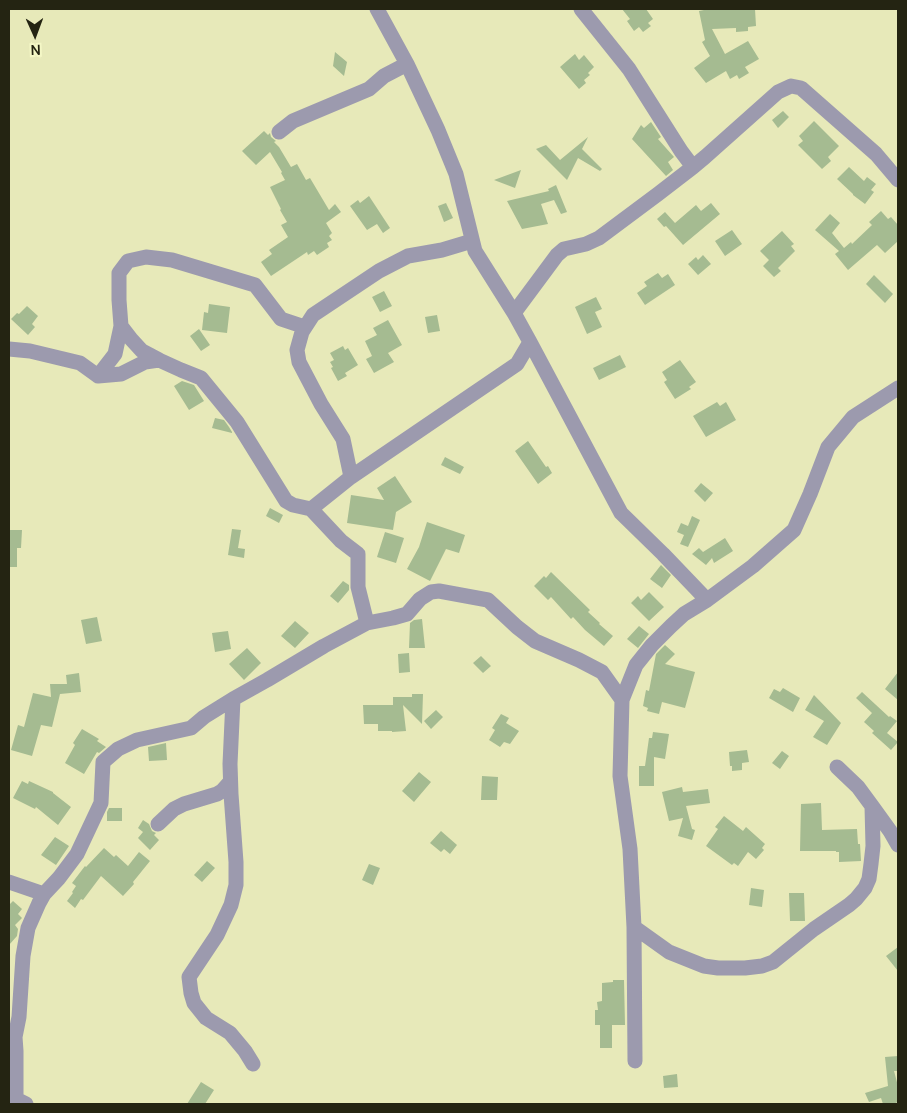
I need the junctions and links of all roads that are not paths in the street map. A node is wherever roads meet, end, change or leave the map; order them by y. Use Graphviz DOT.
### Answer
graph roads {
  1 [pos="377,9"];
  2 [pos="581,9"];
  3 [pos="407,64"];
  4 [pos="279,132"];
  5 [pos="693,167"];
  6 [pos="898,180"];
  7 [pos="472,241"];
  8 [pos="514,314"];
  9 [pos="122,326"];
  10 [pos="305,327"];
  11 [pos="530,342"];
  12 [pos="9,349"];
  13 [pos="159,360"];
  14 [pos="98,376"];
  15 [pos="898,388"];
  16 [pos="351,477"];
  17 [pos="311,509"];
  18 [pos="707,600"];
  19 [pos="367,623"];
  20 [pos="233,699"];
  21 [pos="622,700"];
  22 [pos="837,767"];
  23 [pos="230,782"];
  24 [pos="872,806"];
  25 [pos="158,824"];
  26 [pos="898,845"];
  27 [pos="9,882"];
  28 [pos="44,894"];
  29 [pos="634,927"];
  30 [pos="635,1061"];
  31 [pos="253,1064"];
  32 [pos="17,1099"];
  1 -- 3 [label="street"];
  2 -- 5 [label="street"];
  3 -- 4 [label="street"];
  3 -- 7 [label="street"];
  5 -- 6 [label="street"];
  5 -- 8 [label="street"];
  7 -- 8 [label="street"];
  7 -- 10 [label="street"];
  8 -- 11 [label="street"];
  9 -- 10 [label="street"];
  9 -- 13 [label="street"];
  9 -- 14 [label="street"];
  10 -- 16 [label="street"];
  11 -- 16 [label="street"];
  11 -- 18 [label="street"];
  12 -- 14 [label="street"];
  13 -- 14 [label="street"];
  13 -- 17 [label="street"];
  15 -- 18 [label="street"];
  16 -- 17 [label="street"];
  17 -- 19 [label="street"];
  18 -- 21 [label="street"];
  19 -- 20 [label="street"];
  19 -- 21 [label="street"];
  20 -- 23 [label="street"];
  20 -- 28 [label="street"];
  21 -- 29 [label="street"];
  22 -- 24 [label="street"];
  23 -- 25 [label="street"];
  23 -- 31 [label="street"];
  24 -- 26 [label="street"];
  24 -- 29 [label="street"];
  27 -- 28 [label="street"];
  28 -- 32 [label="street"];
  29 -- 30 [label="street"];
}
